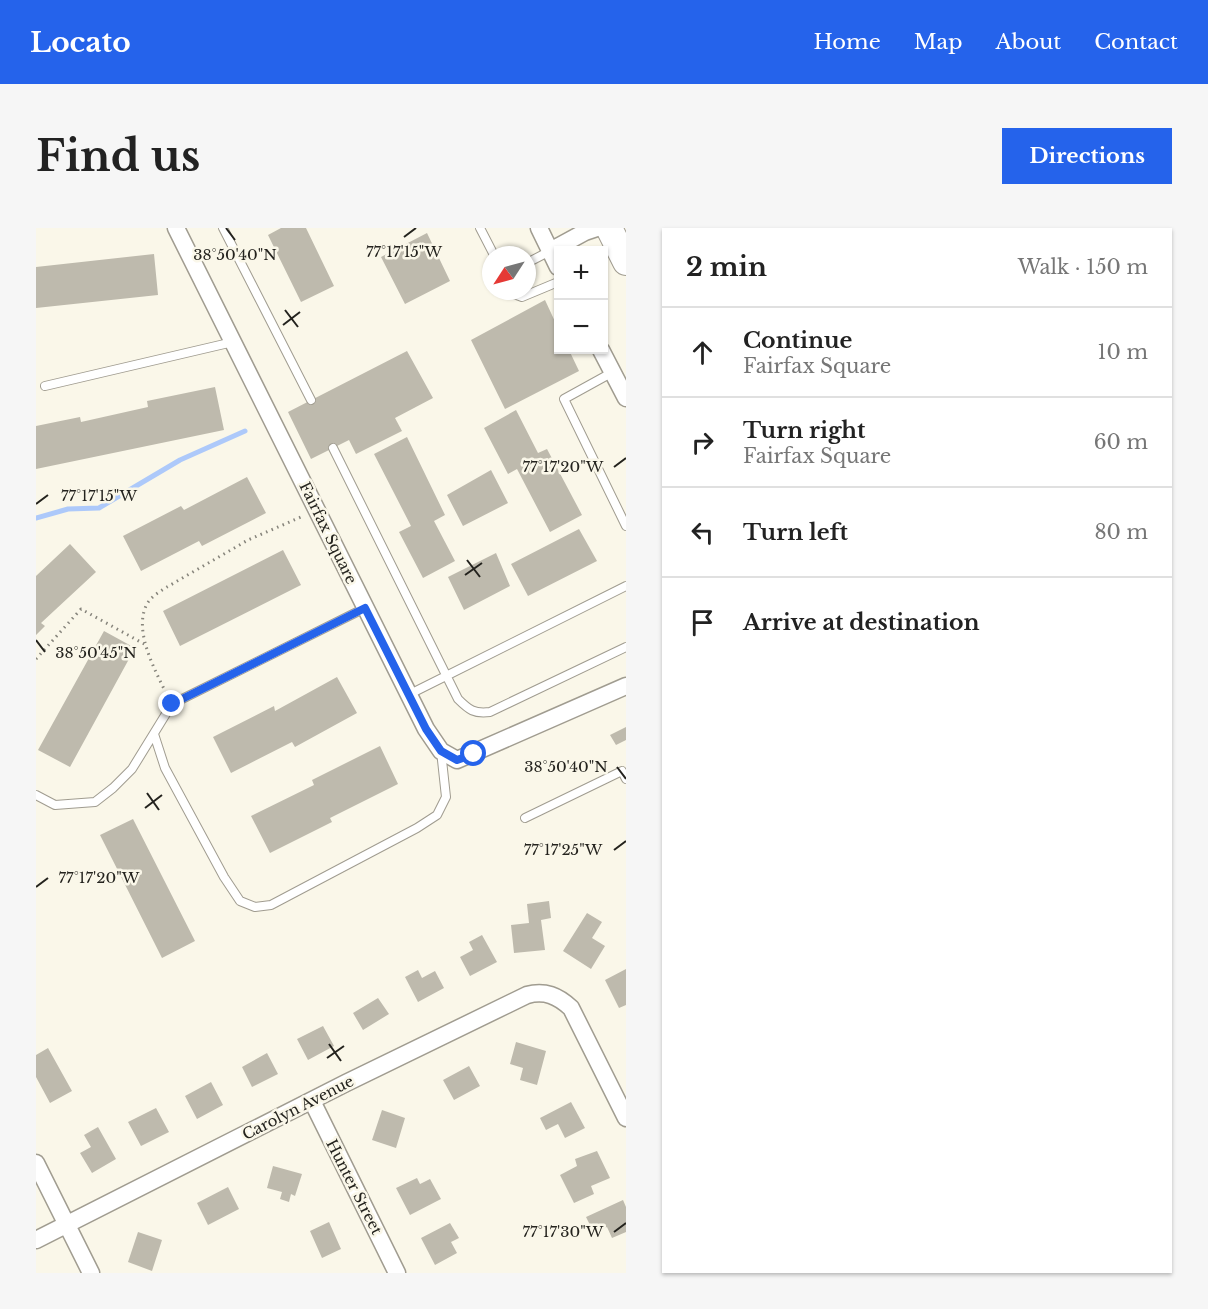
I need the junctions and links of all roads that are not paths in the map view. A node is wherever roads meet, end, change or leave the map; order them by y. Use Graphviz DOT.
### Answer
graph roads {
  1 [pos="176,228"];
  2 [pos="223,228"];
  3 [pos="480,228"];
  4 [pos="539,228"];
  5 [pos="597,228"];
  6 [pos="489,246"];
  7 [pos="550,251"];
  8 [pos="536,258"];
  9 [pos="554,259"];
  10 [pos="554,284"];
  11 [pos="536,291"];
  12 [pos="232,342"];
  13 [pos="603,354"];
  14 [pos="613,372"];
  15 [pos="45,386"];
  16 [pos="626,398"];
  17 [pos="311,400"];
  18 [pos="333,448"];
  19 [pos="626,526"];
  20 [pos="626,586"];
  21 [pos="365,608"];
  22 [pos="626,647"];
  23 [pos="447,676"];
  24 [pos="626,686"];
  25 [pos="410,694"];
  26 [pos="154,734"];
  27 [pos="441,751"];
  28 [pos="626,779"];
  29 [pos="36,795"];
  30 [pos="525,818"];
  31 [pos="312,1101"];
  32 [pos="626,1118"];
  33 [pos="36,1163"];
  34 [pos="67,1224"];
  35 [pos="36,1240"];
  36 [pos="91,1273"];
  37 [pos="397,1273"];
  1 -- 12 [label="street, Fairfax Square"];
  2 -- 17 [label="lane"];
  3 -- 6 [label="lane"];
  4 -- 7 [label="street"];
  5 -- 7 [label="street"];
  7 -- 8 [label="lane"];
  7 -- 9 [label="street"];
  10 -- 11 [label="lane"];
  12 -- 15 [label="lane"];
  12 -- 21 [label="street, Fairfax Square"];
  13 -- 14 [label="street"];
  14 -- 16 [label="street"];
  14 -- 19 [label="lane"];
  18 -- 23 [label="lane"];
  20 -- 23 [label="lane"];
  21 -- 25 [label="street, Fairfax Square"];
  21 -- 26 [label="lane"];
  22 -- 23 [label="lane"];
  23 -- 25 [label="lane"];
  24 -- 27 [label="street"];
  25 -- 27 [label="street, Fairfax Square"];
  26 -- 27 [label="lane"];
  26 -- 29 [label="lane"];
  28 -- 30 [label="lane"];
  31 -- 32 [label="street, Carolyn Avenue"];
  31 -- 34 [label="street, Carolyn Avenue"];
  31 -- 37 [label="street, Hunter Street"];
  33 -- 34 [label="street"];
  34 -- 35 [label="street, Carolyn Avenue"];
  34 -- 36 [label="street"];
}
